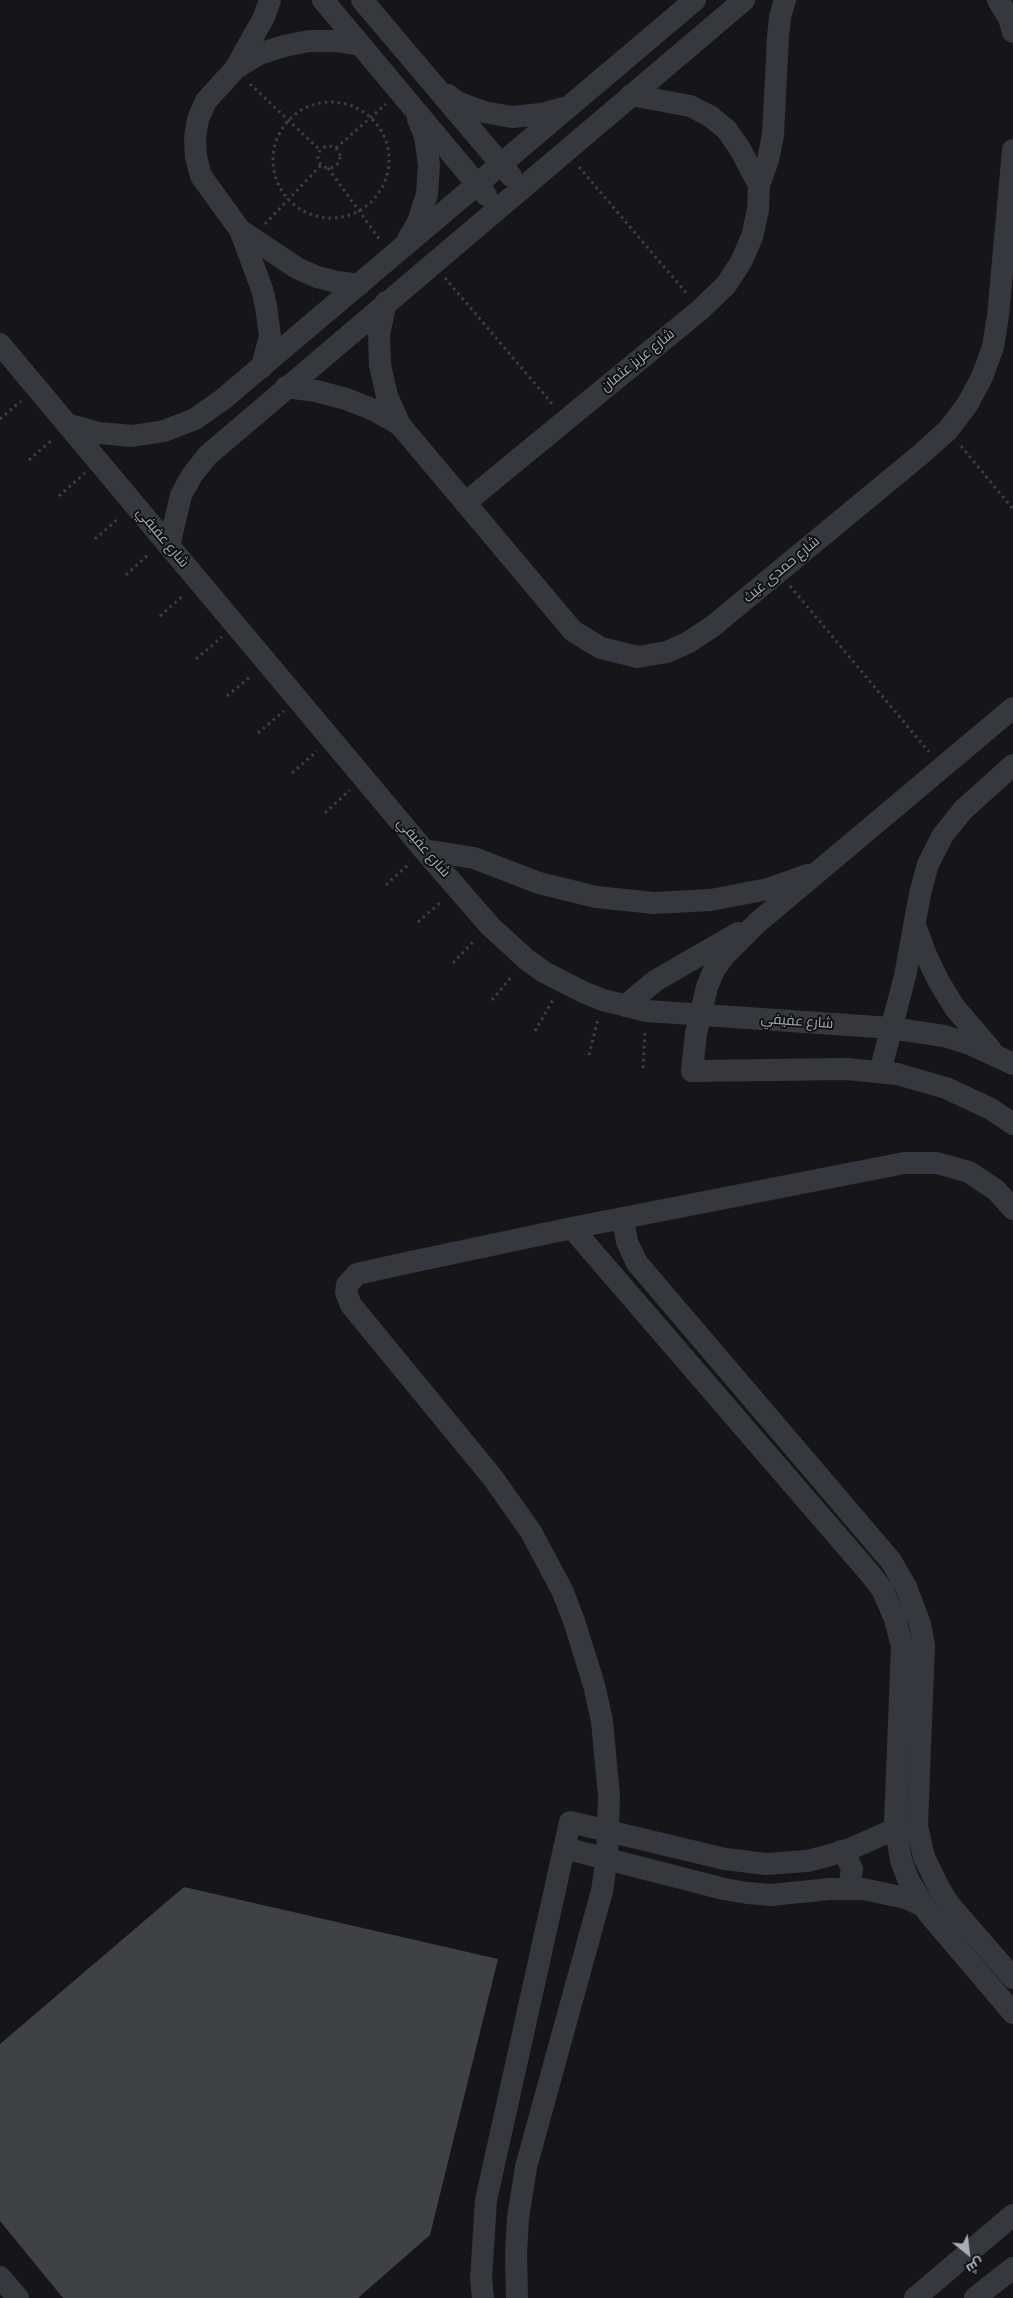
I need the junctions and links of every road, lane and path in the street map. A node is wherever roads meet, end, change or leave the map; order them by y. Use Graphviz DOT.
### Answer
graph roads {
  1 [pos="270,0"];
  2 [pos="323,0"];
  3 [pos="362,0"];
  4 [pos="381,0"];
  5 [pos="695,0"];
  6 [pos="744,0"];
  7 [pos="785,0"];
  8 [pos="998,0"];
  9 [pos="381,22"];
  10 [pos="1013,32"];
  11 [pos="360,45"];
  12 [pos="235,69"];
  13 [pos="434,85"];
  14 [pos="399,91"];
  15 [pos="631,95"];
  16 [pos="569,107"];
  17 [pos="414,109"];
  18 [pos="371,117"];
  19 [pos="288,120"];
  20 [pos="336,148"];
  21 [pos="320,150"];
  22 [pos="1013,150"];
  23 [pos="566,151"];
  24 [pos="501,164"];
  25 [pos="321,165"];
  26 [pos="328,168"];
  27 [pos="477,184"];
  28 [pos="759,185"];
  29 [pos="522,188"];
  30 [pos="288,200"];
  31 [pos="497,208"];
  32 [pos="358,211"];
  33 [pos="246,234"];
  34 [pos="398,251"];
  35 [pos="432,263"];
  36 [pos="359,285"];
  37 [pos="386,302"];
  38 [pos="700,310"];
  39 [pos="0,344"];
  40 [pos="262,367"];
  41 [pos="286,387"];
  42 [pos="37,388"];
  43 [pos="0,418"];
  44 [pos="566,420"];
  45 [pos="68,425"];
  46 [pos="400,425"];
  47 [pos="948,430"];
  48 [pos="29,460"];
  49 [pos="98,462"];
  50 [pos="59,496"];
  51 [pos="465,502"];
  52 [pos="134,504"];
  53 [pos="1013,509"];
  54 [pos="95,539"];
  55 [pos="167,543"];
  56 [pos="778,572"];
  57 [pos="126,575"];
  58 [pos="199,581"];
  59 [pos="160,616"];
  60 [pos="236,625"];
  61 [pos="196,659"];
  62 [pos="267,663"];
  63 [pos="227,696"];
  64 [pos="298,700"];
  65 [pos="1013,708"];
  66 [pos="258,733"];
  67 [pos="331,739"];
  68 [pos="1013,765"];
  69 [pos="943,768"];
  70 [pos="292,773"];
  71 [pos="363,778"];
  72 [pos="325,813"];
  73 [pos="424,850"];
  74 [pos="823,869"];
  75 [pos="386,885"];
  76 [pos="457,888"];
  77 [pos="418,922"];
  78 [pos="757,923"];
  79 [pos="914,923"];
  80 [pos="490,926"];
  81 [pos="526,959"];
  82 [pos="453,963"];
  83 [pos="563,983"];
  84 [pos="492,1000"];
  85 [pos="603,1000"];
  86 [pos="625,1006"];
  87 [pos="647,1011"];
  88 [pos="699,1016"];
  89 [pos="891,1028"];
  90 [pos="535,1031"];
  91 [pos="590,1055"];
  92 [pos="1004,1059"];
  93 [pos="643,1068"];
  94 [pos="880,1072"];
  95 [pos="1013,1124"];
  96 [pos="1013,1209"];
  97 [pos="623,1218"];
  98 [pos="572,1228"];
  99 [pos="627,1242"];
  100 [pos="600,1259"];
  101 [pos="891,1561"];
  102 [pos="872,1576"];
  103 [pos="898,1739"];
  104 [pos="920,1741"];
  105 [pos="896,1830"];
  106 [pos="609,1832"];
  107 [pos="564,1848"];
  108 [pos="841,1851"];
  109 [pos="607,1858"];
  110 [pos="846,1888"];
  111 [pos="923,1906"];
  112 [pos="1013,1978"];
  113 [pos="1013,2013"];
  114 [pos="1013,2215"];
  115 [pos="1013,2268"];
  116 [pos="0,2277"];
  117 [pos="999,2291"];
  118 [pos="18,2298"];
  119 [pos="484,2298"];
  120 [pos="517,2298"];
  121 [pos="915,2298"];
  122 [pos="975,2298"];
  1 -- 12 [label="street"];
  2 -- 11 [label="street"];
  3 -- 9 [label="street"];
  4 -- 9 [label="street"];
  5 -- 16 [label="street"];
  6 -- 15 [label="street"];
  7 -- 28 [label="street, شارع عزيز عثمان"];
  8 -- 10 [label="street"];
  9 -- 13 [label="street"];
  11 -- 12 [label="street"];
  11 -- 14 [label="street"];
  12 -- 19 [label="path"];
  12 -- 33 [label="street"];
  13 -- 16 [label="street"];
  13 -- 24 [label="street"];
  14 -- 17 [label="street"];
  14 -- 18 [label="path"];
  15 -- 23 [label="street"];
  15 -- 28 [label="street, شارع عزيز عثمان"];
  16 -- 24 [label="street"];
  17 -- 27 [label="street"];
  17 -- 34 [label="street"];
  18 -- 19 [label="path"];
  18 -- 20 [label="path"];
  18 -- 32 [label="path"];
  19 -- 21 [label="path"];
  19 -- 30 [label="path"];
  20 -- 21 [label="path"];
  20 -- 26 [label="path"];
  21 -- 25 [label="path"];
  22 -- 47 [label="street, شارع حمدى غيث"];
  23 -- 29 [label="street"];
  23 -- 38 [label="path"];
  24 -- 27 [label="street"];
  24 -- 29 [label="street"];
  25 -- 26 [label="path"];
  25 -- 30 [label="path"];
  26 -- 32 [label="path"];
  27 -- 31 [label="street"];
  27 -- 34 [label="street"];
  28 -- 38 [label="street, شارع عزيز عثمان"];
  29 -- 31 [label="street"];
  30 -- 32 [label="path"];
  30 -- 33 [label="path"];
  31 -- 35 [label="street"];
  32 -- 34 [label="path"];
  33 -- 36 [label="street"];
  33 -- 40 [label="street"];
  34 -- 36 [label="street"];
  35 -- 37 [label="street"];
  35 -- 44 [label="path"];
  36 -- 40 [label="street"];
  37 -- 41 [label="street"];
  37 -- 46 [label="street, شارع حمدى غيث"];
  38 -- 44 [label="street, شارع عزيز عثمان"];
  39 -- 42 [label="street, شارع عفيفي"];
  40 -- 45 [label="street"];
  41 -- 46 [label="street, شارع حمدى غيث"];
  41 -- 55 [label="street"];
  42 -- 43 [label="path"];
  42 -- 45 [label="street, شارع عفيفي"];
  44 -- 51 [label="street, شارع عزيز عثمان"];
  45 -- 48 [label="path"];
  45 -- 49 [label="street, شارع عفيفي"];
  46 -- 51 [label="street, شارع حمدى غيث"];
  47 -- 53 [label="path"];
  47 -- 56 [label="street, شارع حمدى غيث"];
  49 -- 50 [label="path"];
  49 -- 52 [label="street, شارع عفيفي"];
  51 -- 56 [label="street, شارع حمدى غيث"];
  52 -- 54 [label="path"];
  52 -- 55 [label="street, شارع عفيفي"];
  55 -- 57 [label="path"];
  55 -- 58 [label="street, شارع عفيفي"];
  56 -- 69 [label="path"];
  58 -- 59 [label="path"];
  58 -- 60 [label="street, شارع عفيفي"];
  60 -- 61 [label="path"];
  60 -- 62 [label="street, شارع عفيفي"];
  62 -- 63 [label="path"];
  62 -- 64 [label="street, شارع عفيفي"];
  64 -- 66 [label="path"];
  64 -- 67 [label="street, شارع عفيفي"];
  65 -- 69 [label="street"];
  67 -- 70 [label="path"];
  67 -- 71 [label="street, شارع عفيفي"];
  68 -- 79 [label="street"];
  69 -- 74 [label="street"];
  71 -- 72 [label="path"];
  71 -- 73 [label="street, شارع عفيفي"];
  73 -- 74 [label="street"];
  73 -- 75 [label="path"];
  73 -- 76 [label="street, شارع عفيفي"];
  74 -- 78 [label="street"];
  76 -- 77 [label="path"];
  76 -- 80 [label="street, شارع عفيفي"];
  78 -- 86 [label="street"];
  78 -- 88 [label="street"];
  79 -- 89 [label="street"];
  79 -- 92 [label="street"];
  80 -- 81 [label="street, شارع عفيفي"];
  80 -- 82 [label="path"];
  81 -- 83 [label="street, شارع عفيفي"];
  81 -- 84 [label="path"];
  83 -- 85 [label="street, شارع عفيفي"];
  83 -- 90 [label="path"];
  85 -- 86 [label="street, شارع عفيفي"];
  85 -- 91 [label="path"];
  86 -- 87 [label="street, شارع عفيفي"];
  87 -- 88 [label="street, شارع عفيفي"];
  87 -- 93 [label="path"];
  88 -- 89 [label="street, شارع عفيفي"];
  88 -- 94 [label="street"];
  89 -- 92 [label="street, شارع عفيفي"];
  89 -- 94 [label="street"];
  94 -- 95 [label="street"];
  96 -- 97 [label="street"];
  97 -- 98 [label="street"];
  97 -- 99 [label="street"];
  98 -- 100 [label="street"];
  98 -- 106 [label="street"];
  99 -- 100 [label="street"];
  99 -- 101 [label="street"];
  100 -- 102 [label="street"];
  101 -- 102 [label="street"];
  101 -- 104 [label="street"];
  102 -- 103 [label="street"];
  103 -- 104 [label="street"];
  103 -- 105 [label="street"];
  104 -- 112 [label="street"];
  105 -- 108 [label="street"];
  105 -- 111 [label="street"];
  106 -- 107 [label="street"];
  106 -- 108 [label="street"];
  106 -- 109 [label="street"];
  107 -- 109 [label="street"];
  107 -- 119 [label="street"];
  108 -- 110 [label="street"];
  109 -- 110 [label="street"];
  109 -- 120 [label="street"];
  110 -- 111 [label="street"];
  111 -- 113 [label="street"];
  114 -- 121 [label="street"];
  115 -- 117 [label="street"];
  116 -- 118 [label="street"];
  117 -- 122 [label="street"];
}
